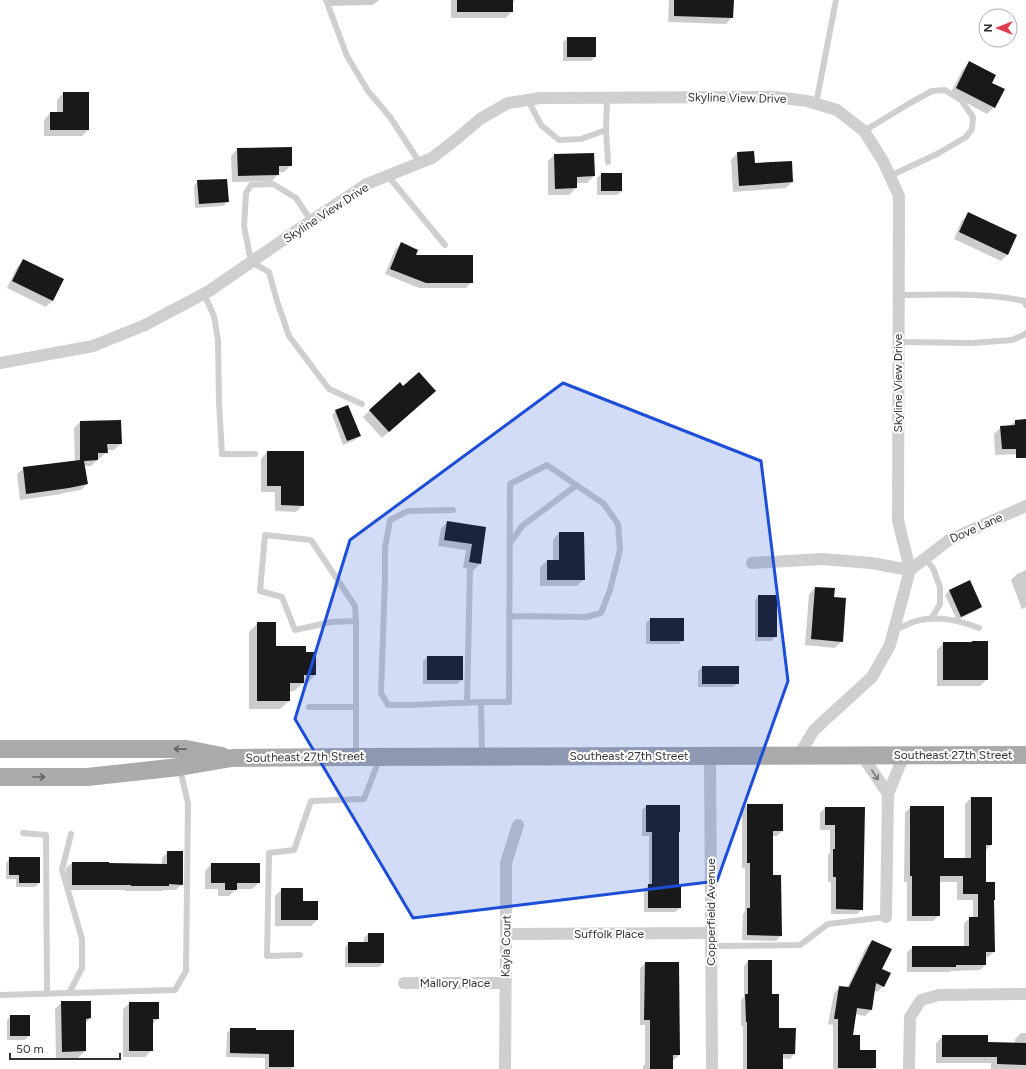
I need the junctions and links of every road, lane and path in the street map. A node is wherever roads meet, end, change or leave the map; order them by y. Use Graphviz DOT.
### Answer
graph roads {
  1 [pos="326,0"];
  2 [pos="836,0"];
  3 [pos="607,98"];
  4 [pos="528,100"];
  5 [pos="816,104"];
  6 [pos="606,130"];
  7 [pos="864,131"];
  8 [pos="608,162"];
  9 [pos="420,163"];
  10 [pos="388,176"];
  11 [pos="890,176"];
  12 [pos="311,221"];
  13 [pos="445,245"];
  14 [pos="252,262"];
  15 [pos="204,294"];
  16 [pos="898,295"];
  17 [pos="1026,305"];
  18 [pos="1026,333"];
  19 [pos="898,342"];
  20 [pos="0,363"];
  21 [pos="362,404"];
  22 [pos="255,454"];
  23 [pos="577,485"];
  24 [pos="1026,506"];
  25 [pos="453,510"];
  26 [pos="510,543"];
  27 [pos="925,558"];
  28 [pos="752,564"];
  29 [pos="470,569"];
  30 [pos="910,570"];
  31 [pos="509,616"];
  32 [pos="931,619"];
  33 [pos="356,621"];
  34 [pos="979,628"];
  35 [pos="895,630"];
  36 [pos="481,702"];
  37 [pos="467,703"];
  38 [pos="309,706"];
  39 [pos="356,707"];
  40 [pos="0,749"];
  41 [pos="862,755"];
  42 [pos="904,755"];
  43 [pos="356,756"];
  44 [pos="380,756"];
  45 [pos="710,756"];
  46 [pos="799,756"];
  47 [pos="1026,756"];
  48 [pos="482,757"];
  49 [pos="232,758"];
  50 [pos="179,767"];
  51 [pos="0,777"];
  52 [pos="888,794"];
  53 [pos="518,825"];
  54 [pos="23,833"];
  55 [pos="71,834"];
  56 [pos="886,916"];
  57 [pos="711,933"];
  58 [pos="506,934"];
  59 [pos="711,946"];
  60 [pos="300,955"];
  61 [pos="404,983"];
  62 [pos="505,983"];
  63 [pos="69,993"];
  64 [pos="47,994"];
  65 [pos="1026,994"];
  66 [pos="0,995"];
  67 [pos="505,1069"];
  68 [pos="712,1069"];
  69 [pos="910,1069"];
  1 -- 9 [label="lane"];
  2 -- 5 [label="lane"];
  3 -- 4 [label="street, Skyline View Drive"];
  3 -- 5 [label="street, Skyline View Drive"];
  3 -- 6 [label="lane"];
  4 -- 6 [label="lane"];
  4 -- 9 [label="street, Skyline View Drive"];
  5 -- 7 [label="street, Skyline View Drive"];
  6 -- 8 [label="lane"];
  7 -- 11 [label="street, Skyline View Drive"];
  7 -- 11 [label="lane"];
  9 -- 10 [label="street, Skyline View Drive"];
  10 -- 12 [label="street, Skyline View Drive"];
  10 -- 13 [label="lane"];
  11 -- 16 [label="street, Skyline View Drive"];
  12 -- 14 [label="street, Skyline View Drive"];
  12 -- 14 [label="lane"];
  14 -- 15 [label="street, Skyline View Drive"];
  14 -- 21 [label="lane"];
  15 -- 20 [label="street, Skyline View Drive"];
  15 -- 22 [label="lane"];
  16 -- 17 [label="lane"];
  16 -- 19 [label="street, Skyline View Drive"];
  18 -- 19 [label="lane"];
  19 -- 30 [label="street, Skyline View Drive"];
  23 -- 26 [label="lane"];
  23 -- 26 [label="lane"];
  23 -- 31 [label="lane"];
  24 -- 27 [label="street, Dove Lane"];
  25 -- 37 [label="lane"];
  26 -- 31 [label="lane"];
  27 -- 30 [label="street, Dove Lane"];
  27 -- 32 [label="lane"];
  28 -- 30 [label="street"];
  29 -- 37 [label="lane"];
  30 -- 35 [label="street, Skyline View Drive"];
  31 -- 36 [label="lane"];
  32 -- 34 [label="lane"];
  32 -- 35 [label="lane"];
  33 -- 33 [label="lane"];
  33 -- 39 [label="lane"];
  35 -- 46 [label="street, Skyline View Drive"];
  36 -- 37 [label="lane"];
  36 -- 48 [label="lane"];
  38 -- 39 [label="lane"];
  39 -- 43 [label="lane"];
  49 -- 40 [label="main road, Southeast 27th Street, one-way"];
  41 -- 42 [label="main road, Southeast 27th Street"];
  41 -- 46 [label="main road, Southeast 27th Street"];
  41 -- 52 [label="street, one-way"];
  42 -- 47 [label="main road, Southeast 27th Street"];
  42 -- 52 [label="street"];
  43 -- 44 [label="main road, Southeast 27th Street"];
  43 -- 49 [label="main road, Southeast 27th Street"];
  44 -- 48 [label="main road, Southeast 27th Street"];
  44 -- 60 [label="lane"];
  45 -- 46 [label="main road, Southeast 27th Street"];
  45 -- 48 [label="main road, Southeast 27th Street"];
  45 -- 57 [label="street, Copperfield Avenue"];
  49 -- 50 [label="main road, Southeast 27th Street"];
  51 -- 50 [label="main road, Southeast 27th Street, one-way"];
  50 -- 63 [label="lane"];
  52 -- 56 [label="street"];
  53 -- 58 [label="street, Kayla Court"];
  54 -- 64 [label="lane"];
  55 -- 63 [label="lane"];
  56 -- 59 [label="lane"];
  57 -- 58 [label="street, Suffolk Place"];
  57 -- 59 [label="street, Copperfield Avenue"];
  58 -- 62 [label="street, Kayla Court"];
  59 -- 68 [label="street, Copperfield Avenue"];
  61 -- 62 [label="street, Mallory Place"];
  62 -- 67 [label="street, Kayla Court"];
  63 -- 64 [label="lane"];
  64 -- 66 [label="lane"];
  65 -- 69 [label="street"];
}
